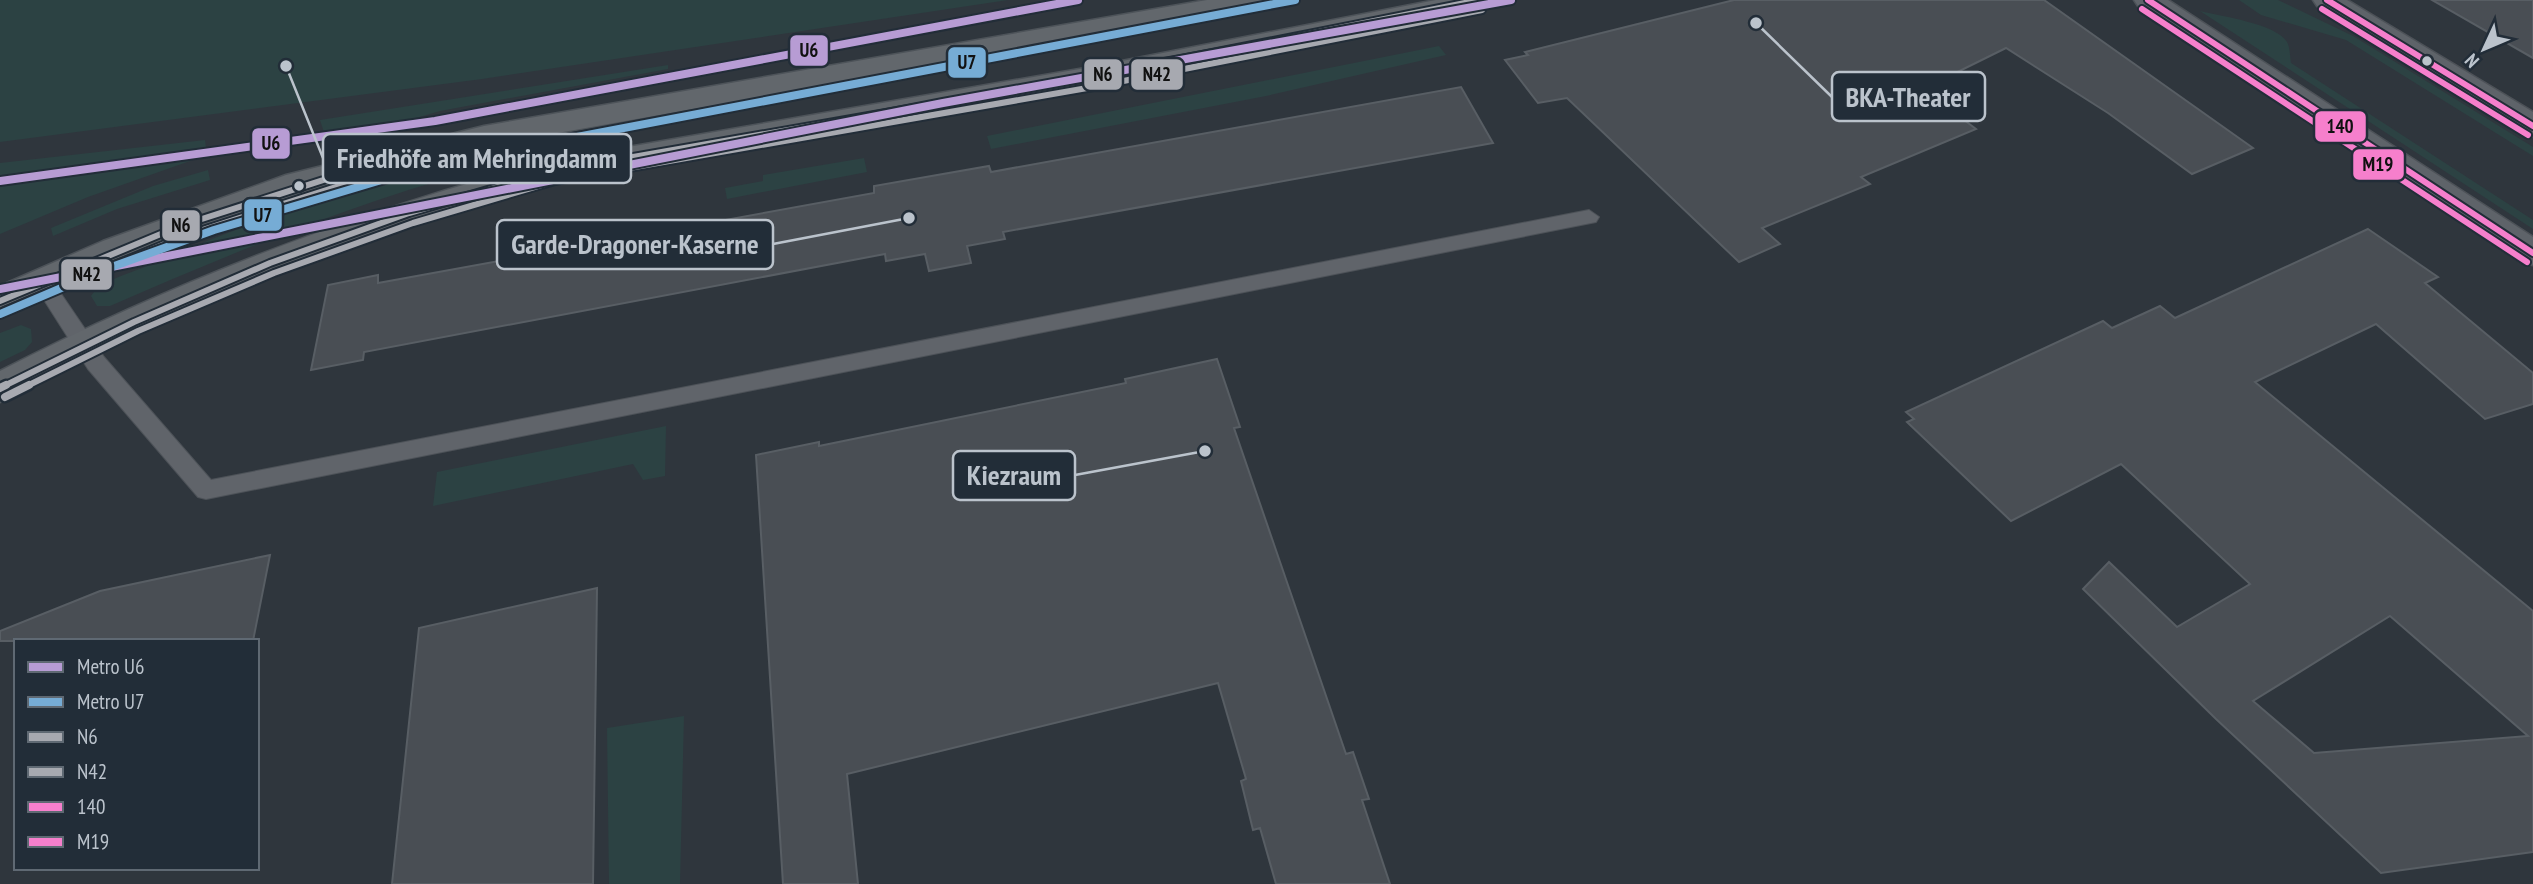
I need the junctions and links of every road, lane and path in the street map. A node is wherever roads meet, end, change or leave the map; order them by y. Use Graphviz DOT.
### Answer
graph roads {
  1 [pos="1256,0"];
  2 [pos="1480,0"];
  3 [pos="2148,0"];
  4 [pos="2327,0"];
  5 [pos="2533,126"];
  6 [pos="1589,217"];
  7 [pos="2533,253"];
  8 [pos="42,281"];
  9 [pos="0,301"];
  10 [pos="84,344"];
  11 [pos="0,388"];
  1 -- 8 [label="main road"];
  2 -- 10 [label="main road"];
  3 -- 7 [label="main road"];
  4 -- 5 [label="main road"];
  6 -- 10 [label="lane"];
  8 -- 9 [label="main road"];
  8 -- 10 [label="lane"];
  10 -- 11 [label="main road"];
}
